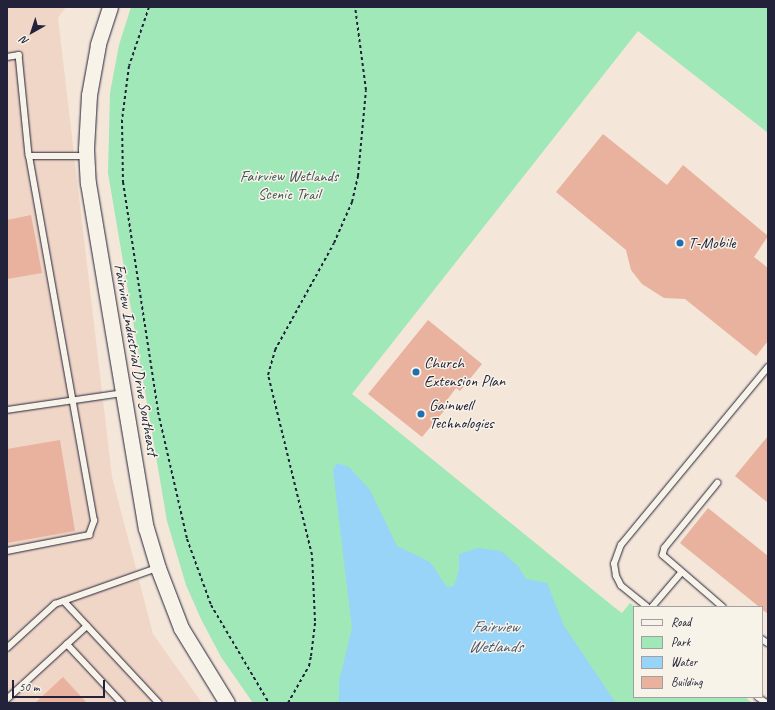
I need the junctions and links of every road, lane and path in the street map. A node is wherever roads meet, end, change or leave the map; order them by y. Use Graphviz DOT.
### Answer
graph roads {
  1 [pos="110,7"];
  2 [pos="149,7"];
  3 [pos="355,7"];
  4 [pos="7,57"];
  5 [pos="29,156"];
  6 [pos="86,156"];
  7 [pos="768,367"];
  8 [pos="124,393"];
  9 [pos="73,400"];
  10 [pos="7,410"];
  11 [pos="718,483"];
  12 [pos="7,551"];
  13 [pos="158,568"];
  14 [pos="681,573"];
  15 [pos="64,601"];
  16 [pos="645,606"];
  17 [pos="653,606"];
  18 [pos="722,606"];
  19 [pos="87,626"];
  20 [pos="67,644"];
  21 [pos="7,648"];
  22 [pos="7,699"];
  23 [pos="122,703"];
  24 [pos="159,703"];
  25 [pos="227,703"];
  26 [pos="269,703"];
  27 [pos="288,703"];
  1 -- 6 [label="main road, Fairview Industrial Drive Southeast"];
  2 -- 26 [label="path"];
  3 -- 27 [label="path"];
  4 -- 5 [label="lane"];
  5 -- 6 [label="lane"];
  5 -- 9 [label="lane"];
  6 -- 8 [label="main road, Fairview Industrial Drive Southeast"];
  7 -- 16 [label="lane"];
  8 -- 9 [label="lane"];
  8 -- 13 [label="main road, Fairview Industrial Drive Southeast"];
  9 -- 10 [label="lane"];
  9 -- 12 [label="lane"];
  11 -- 14 [label="lane"];
  13 -- 15 [label="lane"];
  13 -- 25 [label="main road, Fairview Industrial Drive Southeast"];
  14 -- 17 [label="lane"];
  14 -- 18 [label="lane"];
  15 -- 19 [label="lane"];
  15 -- 21 [label="lane"];
  19 -- 20 [label="lane"];
  19 -- 24 [label="lane"];
  20 -- 22 [label="lane"];
  20 -- 23 [label="lane"];
}
